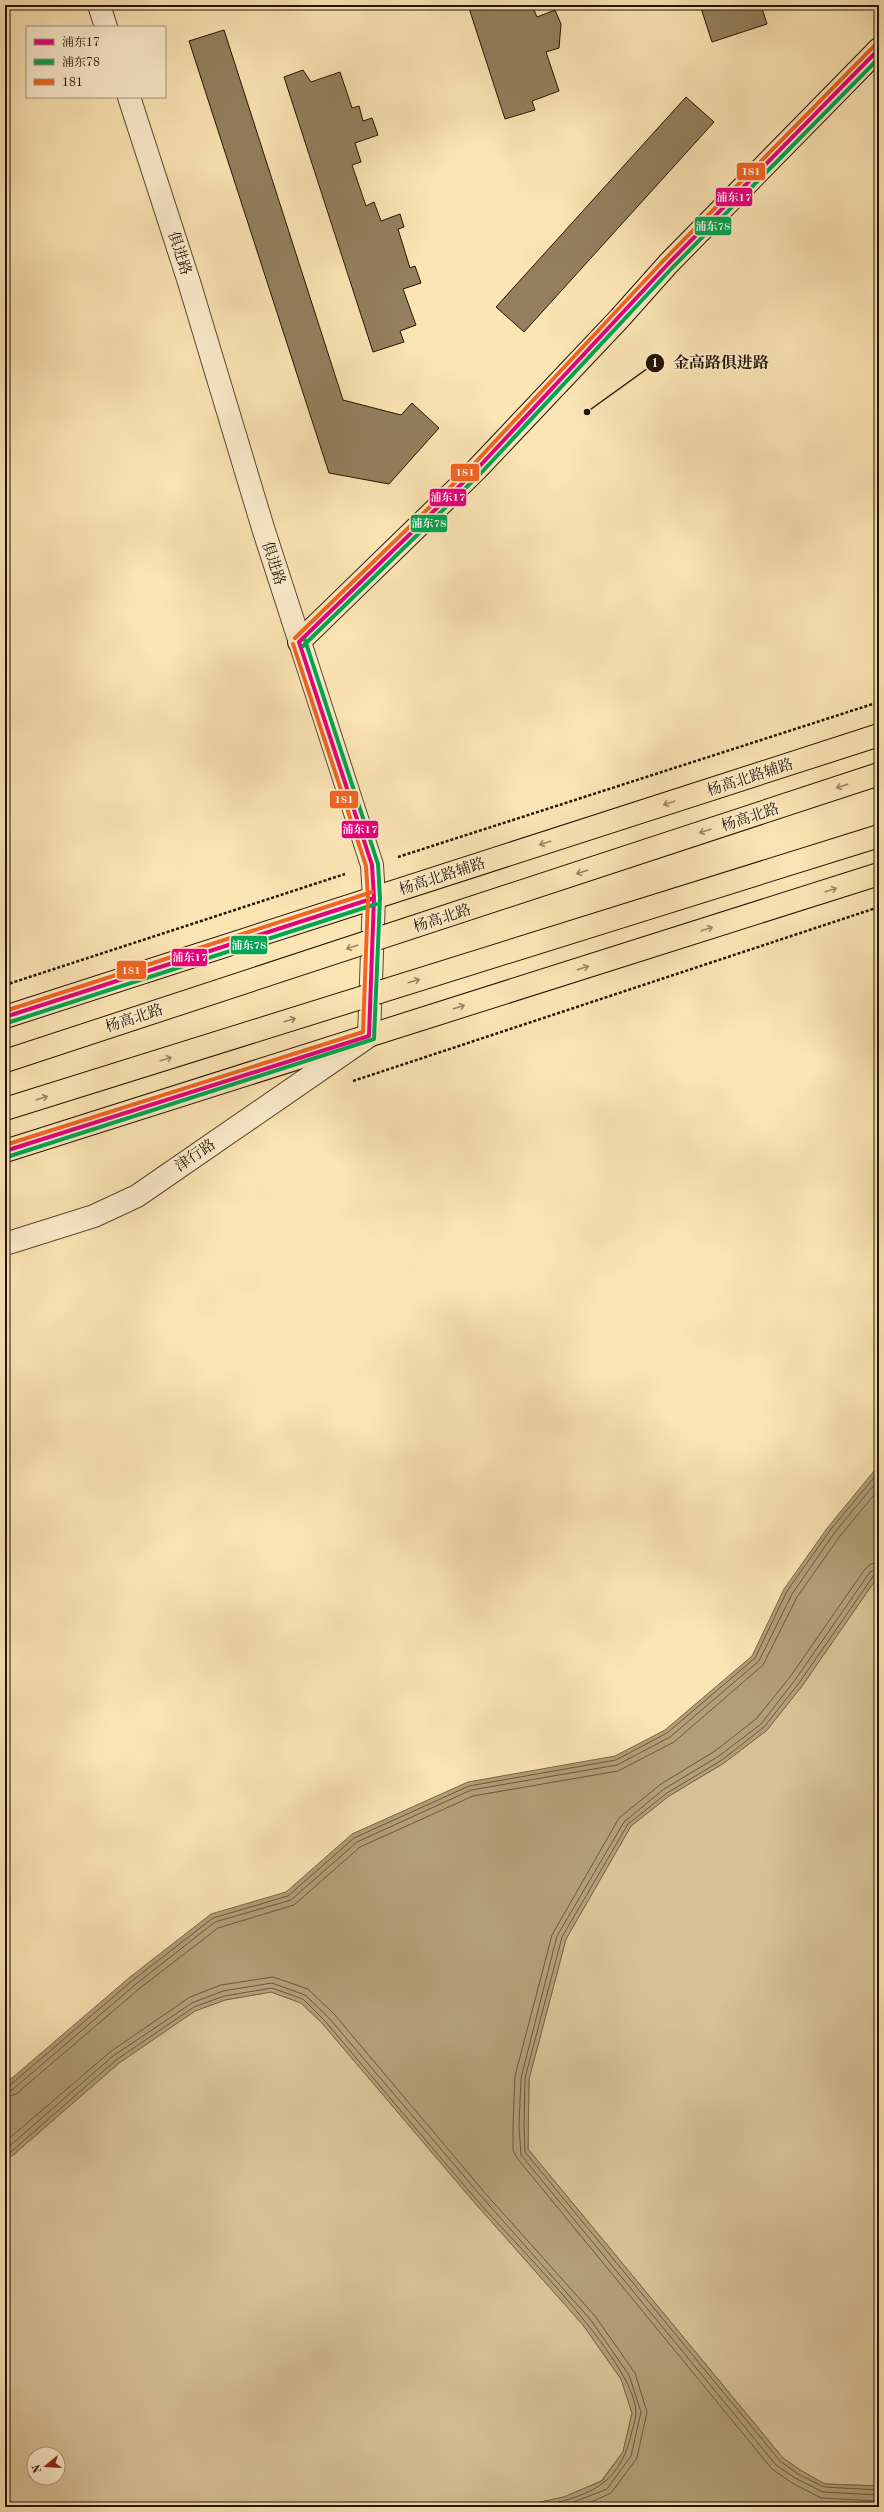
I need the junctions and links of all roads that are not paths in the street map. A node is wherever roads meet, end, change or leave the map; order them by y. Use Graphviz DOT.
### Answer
graph roads {
  1 [pos="99,5"];
  2 [pos="106,26"];
  3 [pos="879,49"];
  4 [pos="129,98"];
  5 [pos="299,642"];
  6 [pos="879,735"];
  7 [pos="879,774"];
  8 [pos="879,836"];
  9 [pos="879,874"];
  10 [pos="374,898"];
  11 [pos="5,1017"];
  12 [pos="369,1036"];
  13 [pos="5,1061"];
  14 [pos="5,1109"];
  15 [pos="5,1151"];
  16 [pos="5,1244"];
  1 -- 2 [label="street"];
  3 -- 5 [label="main road"];
  4 -- 5 [label="street, 俱进路"];
  5 -- 10 [label="street, 俱进路"];
  6 -- 10 [label="main road, 杨高北路辅路, one-way"];
  7 -- 13 [label="main road, 杨高北路, one-way, bridge"];
  14 -- 8 [label="main road, one-way, bridge"];
  12 -- 9 [label="main road, one-way"];
  10 -- 11 [label="main road, 杨高北路辅路"];
  10 -- 12 [label="street, 俱进路"];
  12 -- 15 [label="main road"];
  12 -- 16 [label="street, 津行路"];
}
